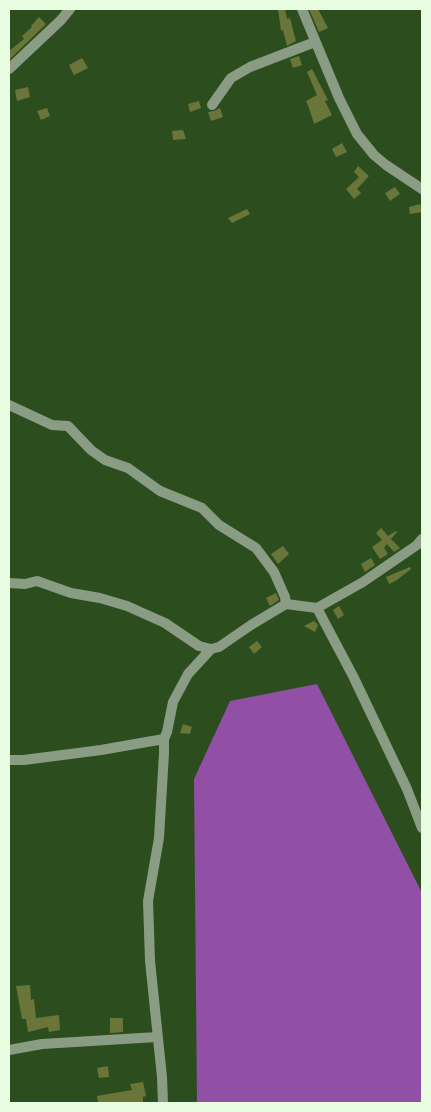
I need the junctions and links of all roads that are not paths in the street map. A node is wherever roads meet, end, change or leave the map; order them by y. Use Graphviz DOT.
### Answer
graph roads {
  1 [pos="70,9"];
  2 [pos="302,9"];
  3 [pos="315,42"];
  4 [pos="9,68"];
  5 [pos="212,105"];
  6 [pos="422,189"];
  7 [pos="9,405"];
  8 [pos="422,539"];
  9 [pos="9,583"];
  10 [pos="286,604"];
  11 [pos="317,608"];
  12 [pos="211,649"];
  13 [pos="164,739"];
  14 [pos="9,760"];
  15 [pos="422,828"];
  16 [pos="157,1037"];
  17 [pos="9,1050"];
  18 [pos="163,1103"];
  1 -- 4 [label="street"];
  2 -- 3 [label="street"];
  3 -- 5 [label="street"];
  3 -- 6 [label="street"];
  7 -- 10 [label="street"];
  8 -- 11 [label="street"];
  9 -- 12 [label="street"];
  10 -- 11 [label="street"];
  10 -- 12 [label="street"];
  11 -- 15 [label="street"];
  12 -- 13 [label="street"];
  13 -- 14 [label="street"];
  13 -- 16 [label="street"];
  16 -- 17 [label="street"];
  16 -- 18 [label="street"];
}
